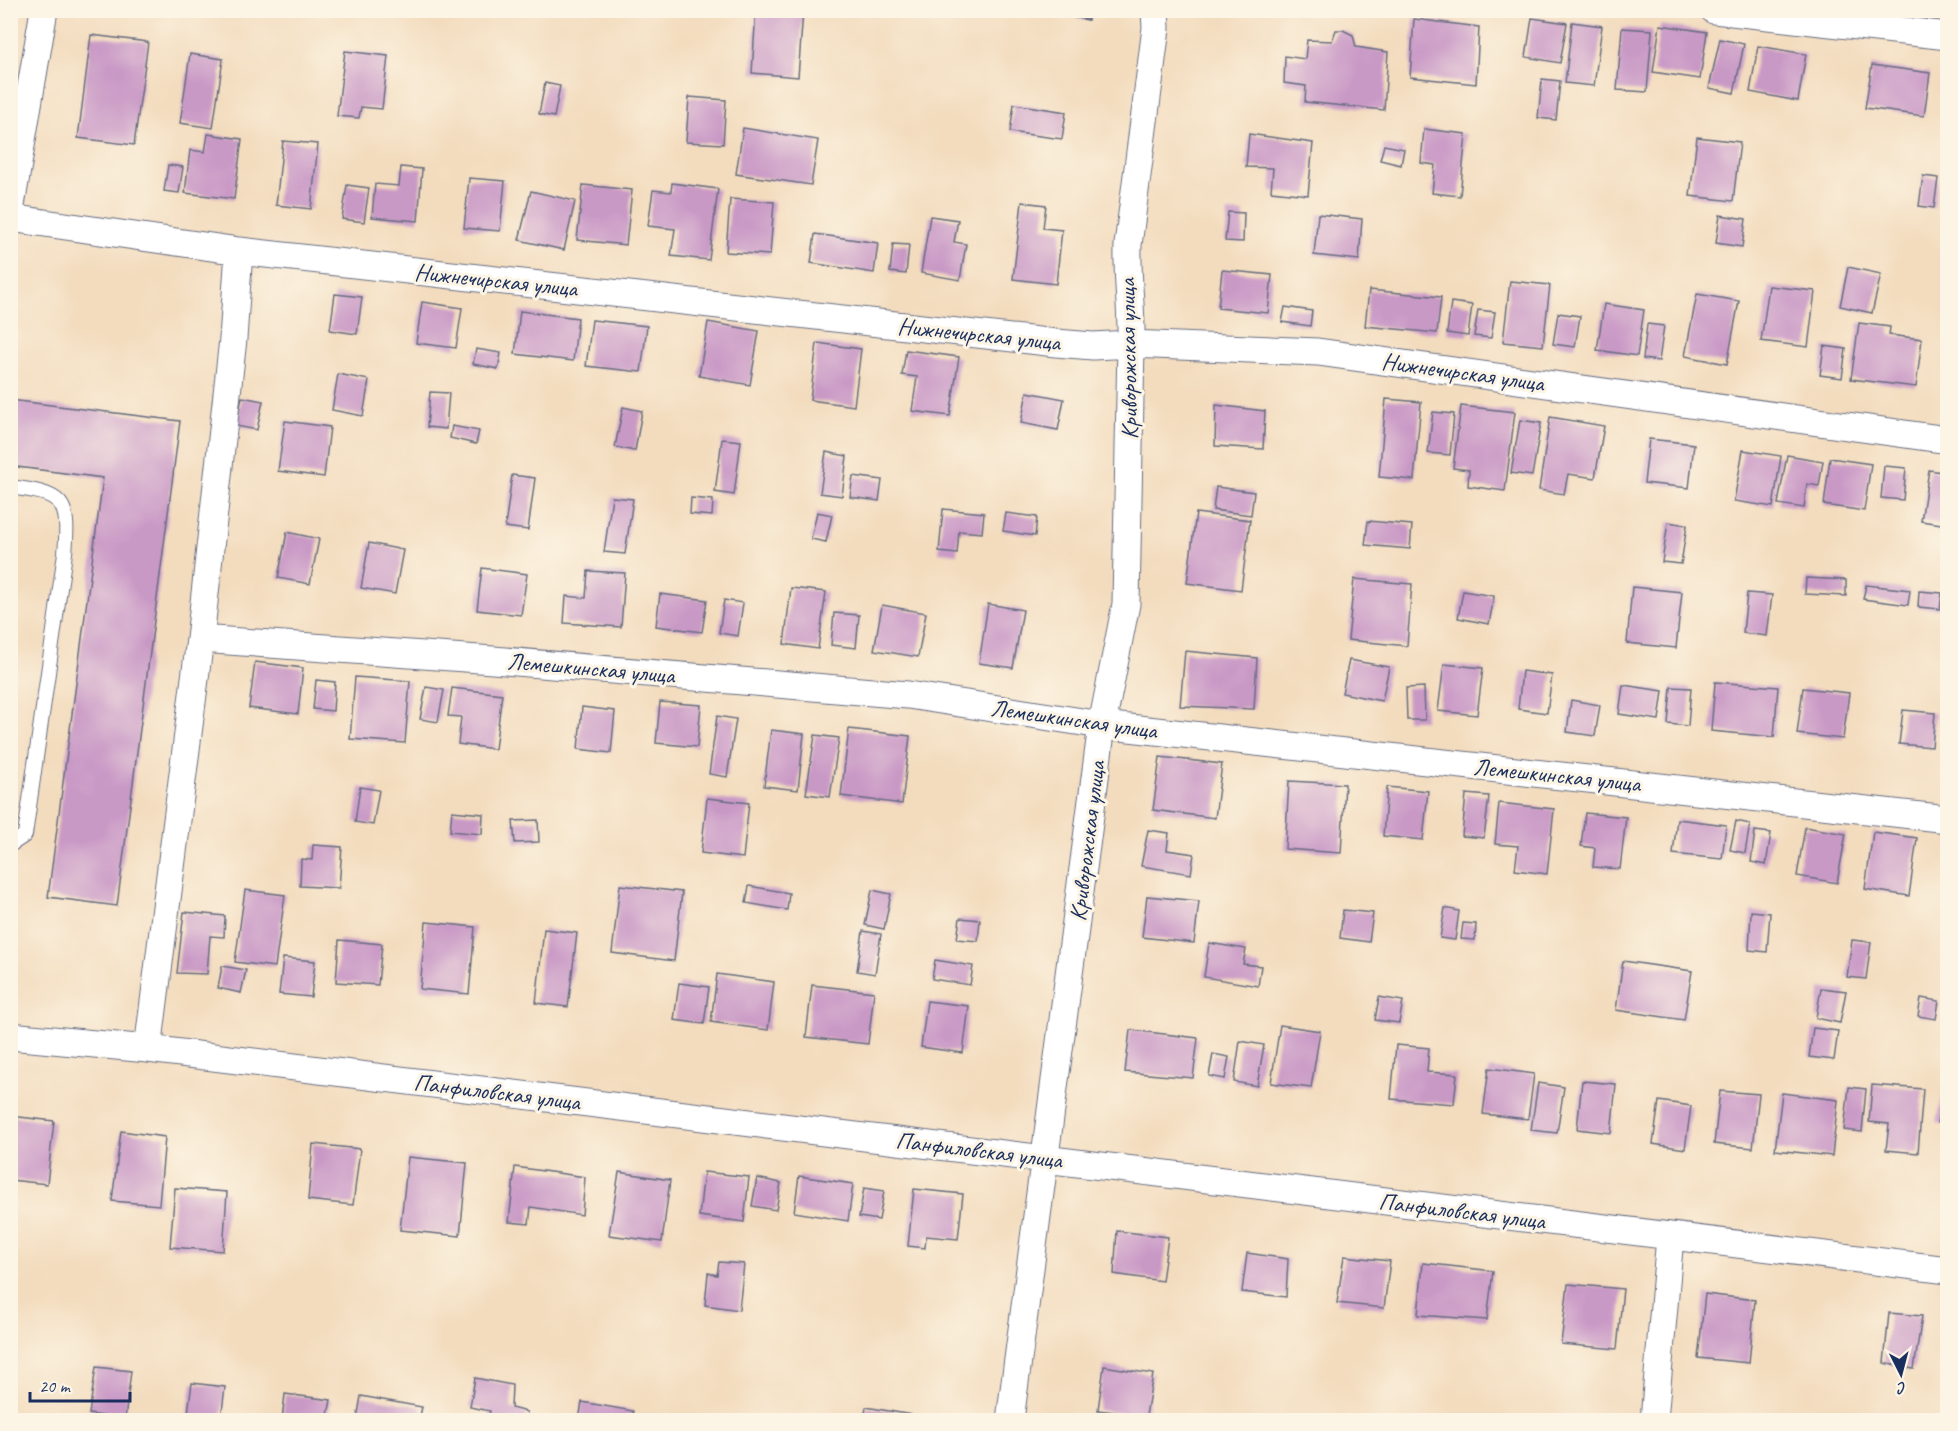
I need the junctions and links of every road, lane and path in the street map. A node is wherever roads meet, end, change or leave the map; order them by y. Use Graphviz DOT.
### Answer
graph roads {
  1 [pos="44,10"];
  2 [pos="1155,10"];
  3 [pos="1714,10"];
  4 [pos="1947,36"];
  5 [pos="10,211"];
  6 [pos="10,218"];
  7 [pos="239,251"];
  8 [pos="1131,344"];
  9 [pos="1947,440"];
  10 [pos="10,487"];
  11 [pos="200,639"];
  12 [pos="1102,725"];
  13 [pos="1947,819"];
  14 [pos="10,846"];
  15 [pos="10,1035"];
  16 [pos="148,1049"];
  17 [pos="1046,1158"];
  18 [pos="1670,1237"];
  19 [pos="1947,1270"];
  20 [pos="1010,1420"];
  21 [pos="1654,1420"];
  1 -- 5 [label="street"];
  2 -- 8 [label="street, Криворожская улица"];
  3 -- 4 [label="street"];
  6 -- 7 [label="street, Нижнечирская улица"];
  7 -- 8 [label="street, Нижнечирская улица"];
  7 -- 11 [label="street"];
  8 -- 9 [label="street, Нижнечирская улица"];
  8 -- 12 [label="street, Криворожская улица"];
  10 -- 14 [label="lane"];
  11 -- 12 [label="street, Лемешкинская улица"];
  11 -- 16 [label="street"];
  12 -- 13 [label="street, Лемешкинская улица"];
  12 -- 17 [label="street, Криворожская улица"];
  15 -- 16 [label="street, Панфиловская улица"];
  16 -- 17 [label="street, Панфиловская улица"];
  17 -- 18 [label="street, Панфиловская улица"];
  17 -- 20 [label="street, Криворожская улица"];
  18 -- 19 [label="street, Панфиловская улица"];
  18 -- 21 [label="street"];
}
